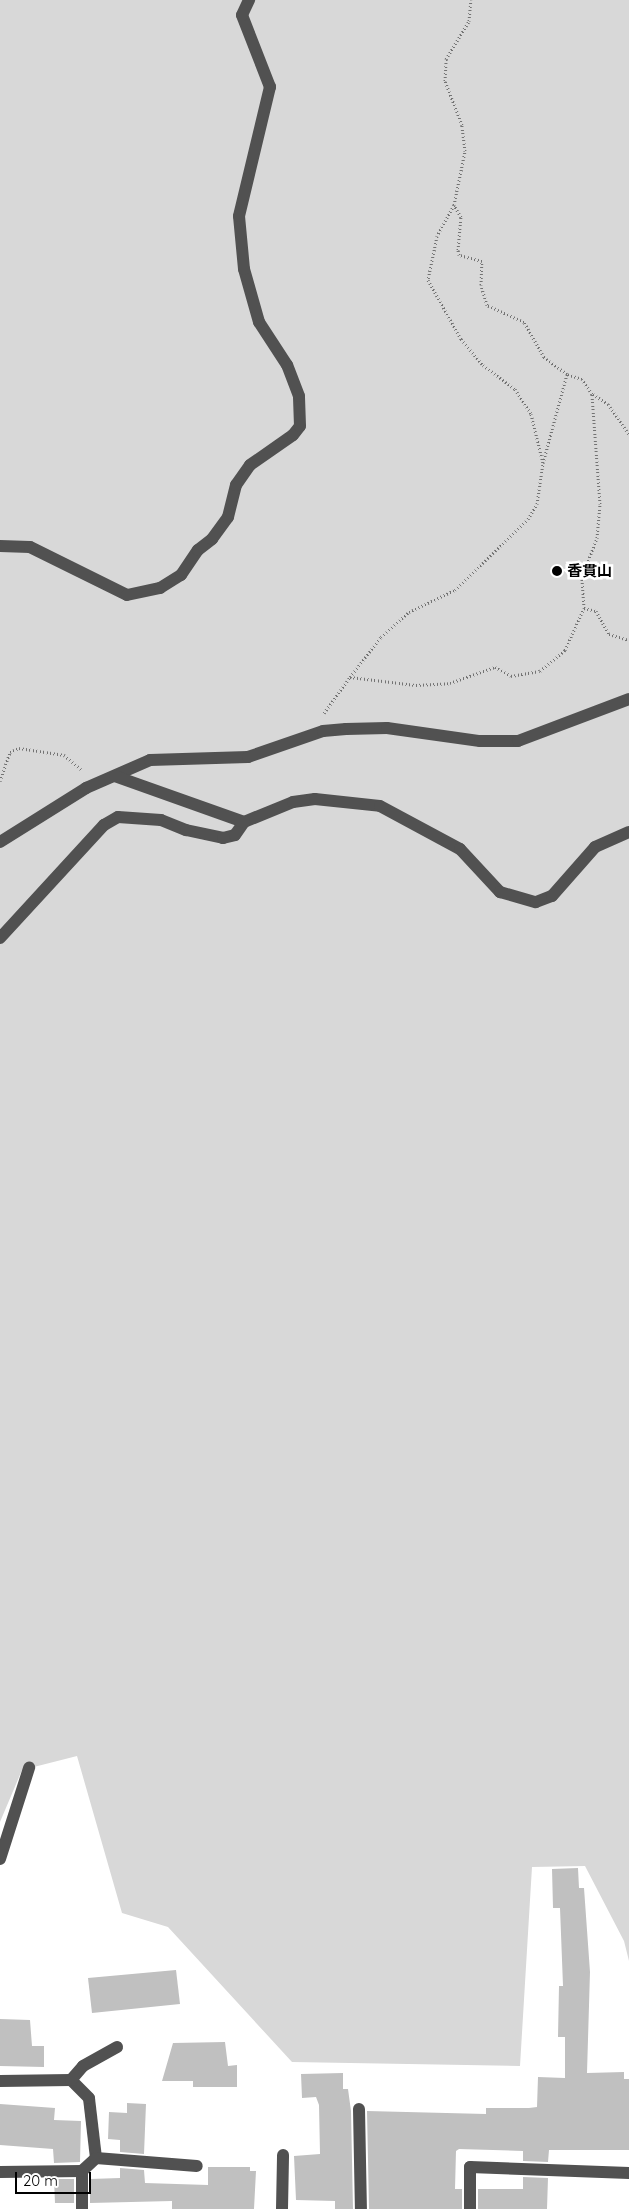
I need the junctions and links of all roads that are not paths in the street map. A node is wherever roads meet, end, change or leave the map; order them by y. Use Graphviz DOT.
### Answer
graph roads {
  1 [pos="249,0"];
  2 [pos="0,546"];
  3 [pos="629,698"];
  4 [pos="115,776"];
  5 [pos="244,822"];
  6 [pos="629,832"];
  7 [pos="0,842"];
  8 [pos="0,938"];
  9 [pos="29,1768"];
  10 [pos="0,1859"];
  11 [pos="117,2047"];
  12 [pos="71,2080"];
  13 [pos="0,2081"];
  14 [pos="359,2109"];
  15 [pos="283,2155"];
  16 [pos="96,2158"];
  17 [pos="197,2166"];
  18 [pos="82,2171"];
  19 [pos="0,2172"];
  20 [pos="629,2173"];
  21 [pos="82,2209"];
  22 [pos="282,2209"];
  23 [pos="361,2209"];
  24 [pos="470,2209"];
  1 -- 2 [label="street"];
  3 -- 4 [label="street"];
  4 -- 5 [label="street"];
  4 -- 7 [label="street"];
  5 -- 6 [label="street"];
  5 -- 8 [label="street"];
  9 -- 10 [label="street"];
  11 -- 12 [label="street"];
  12 -- 13 [label="street"];
  12 -- 16 [label="street"];
  14 -- 23 [label="street"];
  15 -- 22 [label="street"];
  16 -- 17 [label="street"];
  16 -- 18 [label="street"];
  18 -- 19 [label="street"];
  18 -- 21 [label="street"];
  20 -- 24 [label="street"];
}
